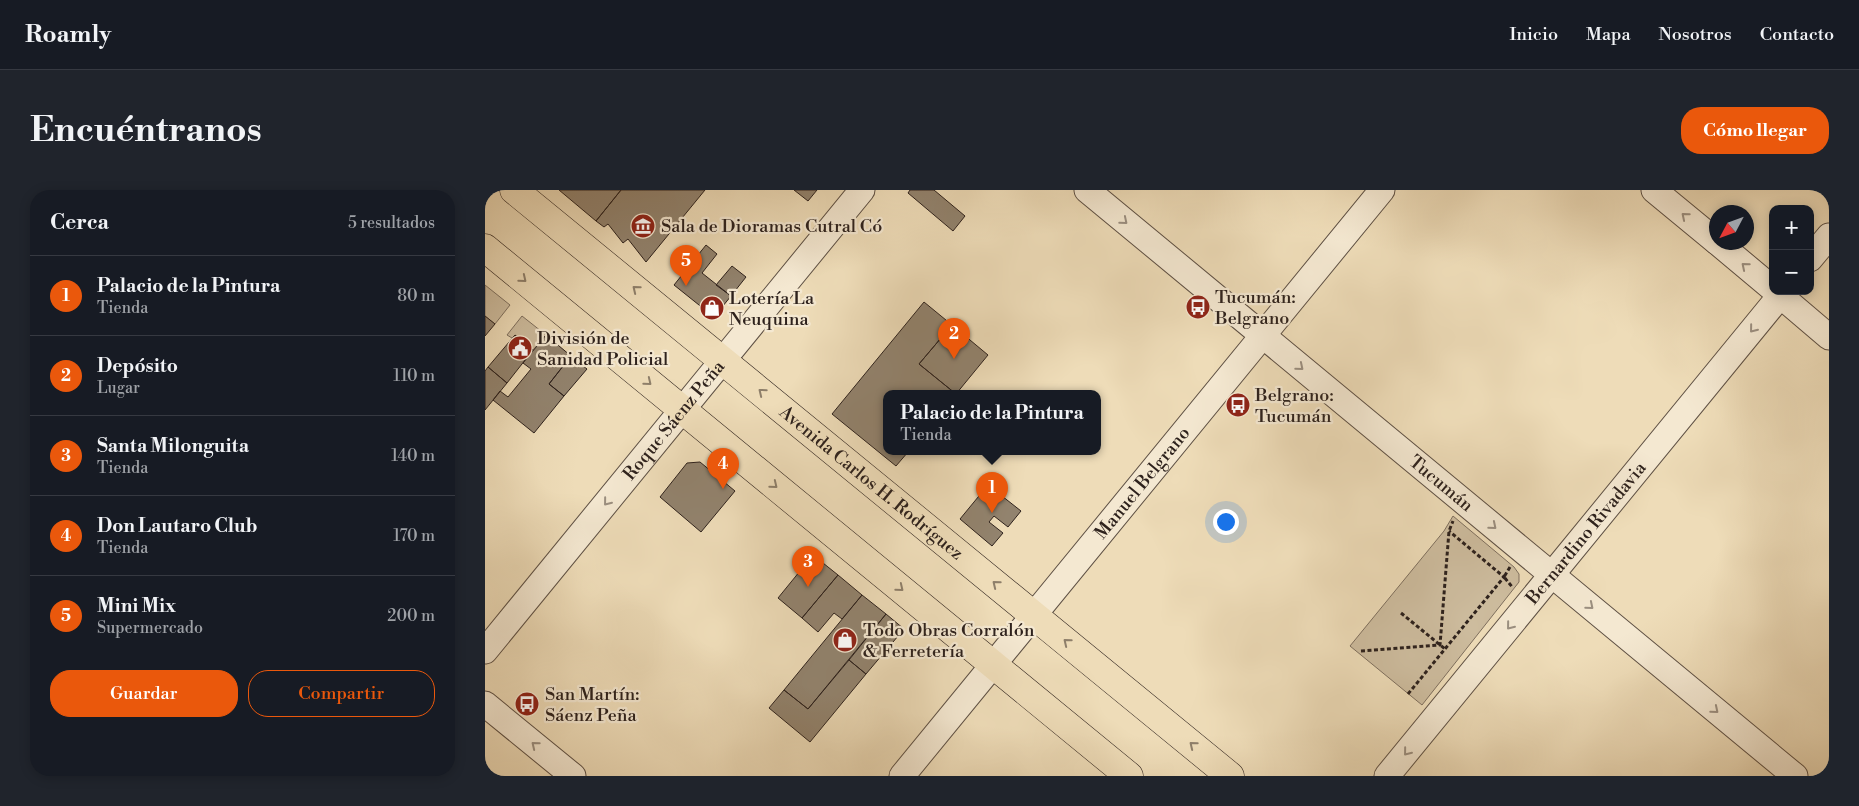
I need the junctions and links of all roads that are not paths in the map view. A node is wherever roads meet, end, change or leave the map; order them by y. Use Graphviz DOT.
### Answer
graph roads {
  1 [pos="514,190"];
  2 [pos="862,190"];
  3 [pos="1087,190"];
  4 [pos="1382,190"];
  5 [pos="1654,190"];
  6 [pos="1709,235"];
  7 [pos="1829,236"];
  8 [pos="485,248"];
  9 [pos="1727,250"];
  10 [pos="1814,254"];
  11 [pos="1769,285"];
  12 [pos="1776,295"];
  13 [pos="1781,295"];
  14 [pos="1263,336"];
  15 [pos="1829,336"];
  16 [pos="723,360"];
  17 [pos="682,410"];
  18 [pos="1552,575"];
  19 [pos="1033,615"];
  20 [pos="485,651"];
  21 [pos="993,664"];
  22 [pos="485,704"];
  23 [pos="573,776"];
  24 [pos="902,776"];
  25 [pos="1129,776"];
  26 [pos="1231,776"];
  27 [pos="1387,776"];
  28 [pos="1795,776"];
  16 -- 1 [label="main road, Avenida Carlos H. Rodríguez, one-way"];
  2 -- 16 [label="street, Roque Sáenz Peña"];
  3 -- 14 [label="street, Tucumán, one-way"];
  4 -- 14 [label="street, Manuel Belgrano"];
  6 -- 5 [label="street, one-way"];
  7 -- 10 [label="street"];
  8 -- 17 [label="main road, one-way"];
  11 -- 9 [label="street, one-way"];
  12 -- 18 [label="street, Bernardino Rivadavia, one-way"];
  13 -- 15 [label="street"];
  14 -- 18 [label="street, Tucumán, one-way"];
  14 -- 19 [label="street, Manuel Belgrano"];
  16 -- 17 [label="street, Roque Sáenz Peña"];
  19 -- 16 [label="main road, Avenida Carlos H. Rodríguez, one-way"];
  17 -- 20 [label="street, Roque Sáenz Peña, one-way"];
  17 -- 21 [label="main road, one-way"];
  18 -- 27 [label="street, Bernardino Rivadavia, one-way"];
  18 -- 28 [label="street, Tucumán, one-way"];
  19 -- 21 [label="street, Manuel Belgrano"];
  26 -- 19 [label="main road, Avenida Carlos H. Rodríguez, one-way"];
  21 -- 24 [label="street, Manuel Belgrano"];
  21 -- 25 [label="main road"];
  23 -- 22 [label="street, one-way"];
}
